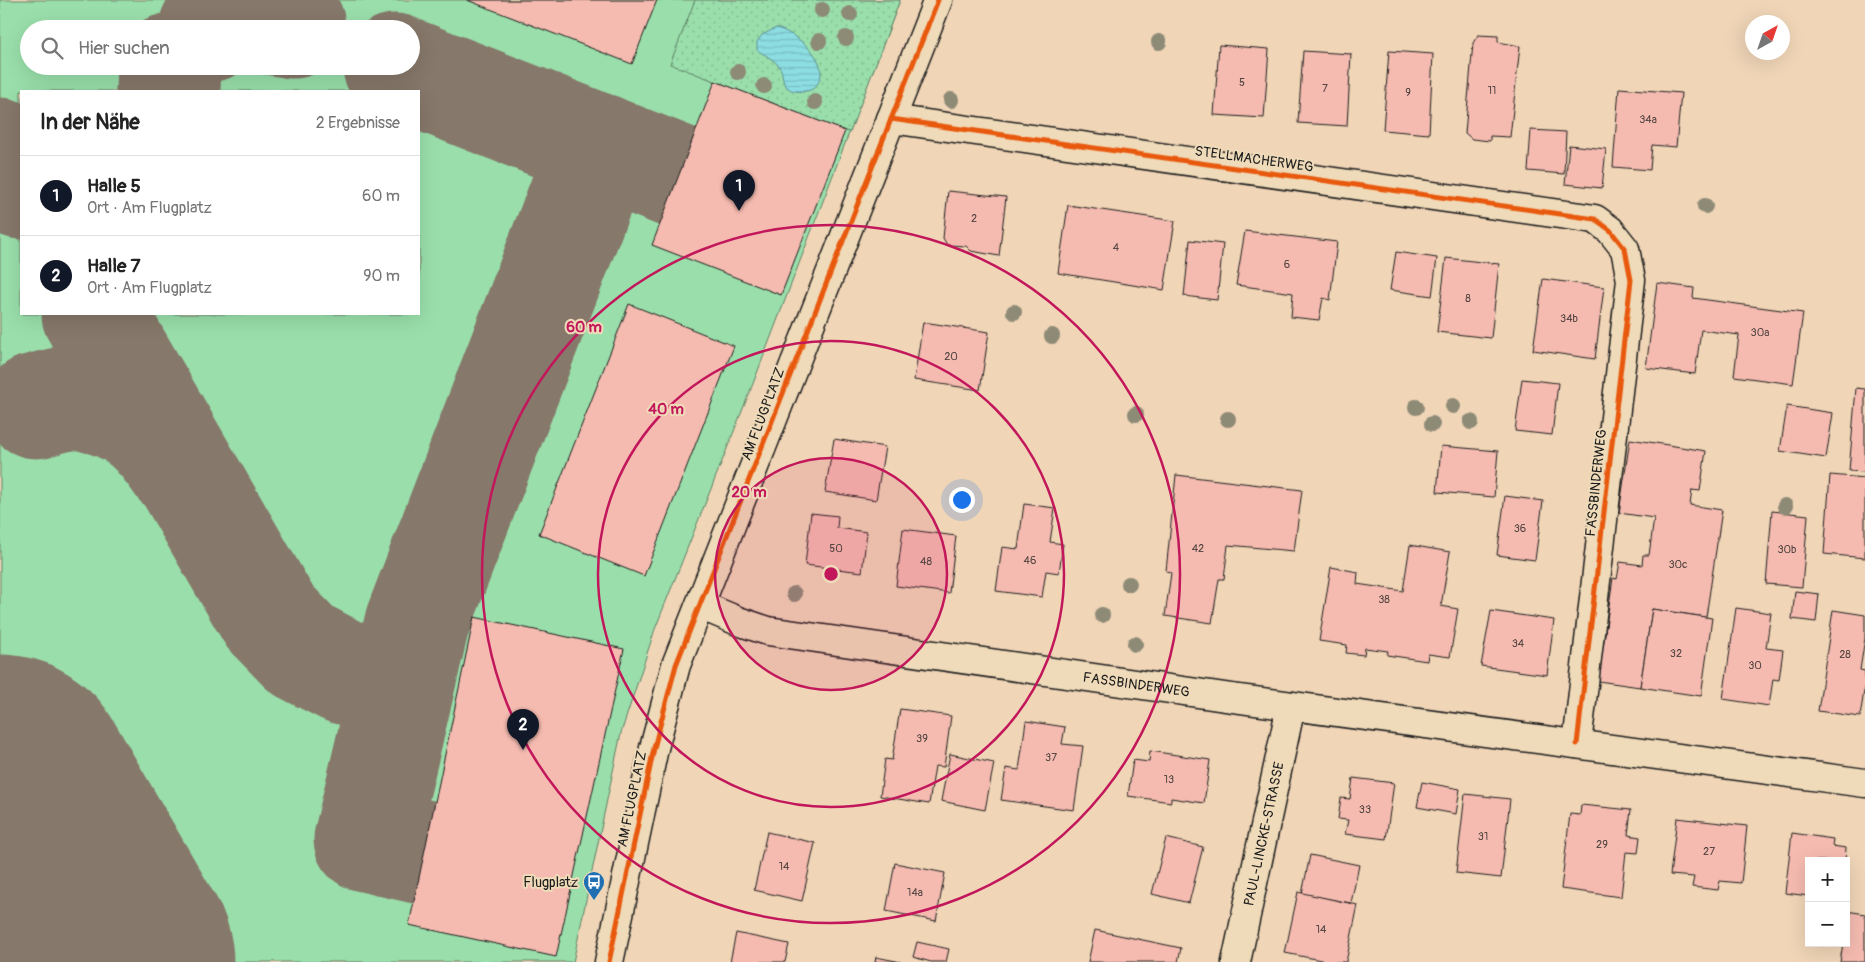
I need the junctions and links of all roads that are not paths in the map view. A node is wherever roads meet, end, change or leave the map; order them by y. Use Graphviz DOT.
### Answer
graph roads {
  1 [pos="938,0"];
  2 [pos="892,119"];
  3 [pos="1610,230"];
  4 [pos="700,605"];
  5 [pos="1291,706"];
  6 [pos="1577,744"];
  7 [pos="1865,783"];
  8 [pos="609,962"];
  9 [pos="1236,962"];
  1 -- 2 [label="street, AM FLUGPLATZ"];
  2 -- 3 [label="street, STELLMACHERWEG"];
  2 -- 4 [label="street, AM FLUGPLATZ"];
  3 -- 6 [label="street, FASSBINDERWEG"];
  4 -- 5 [label="street, FASSBINDERWEG"];
  4 -- 8 [label="street, AM FLUGPLATZ"];
  5 -- 6 [label="street, FASSBINDERWEG"];
  5 -- 9 [label="street, PAUL-LINCKE-STRASSE"];
  6 -- 7 [label="street, FASSBINDERWEG"];
}
